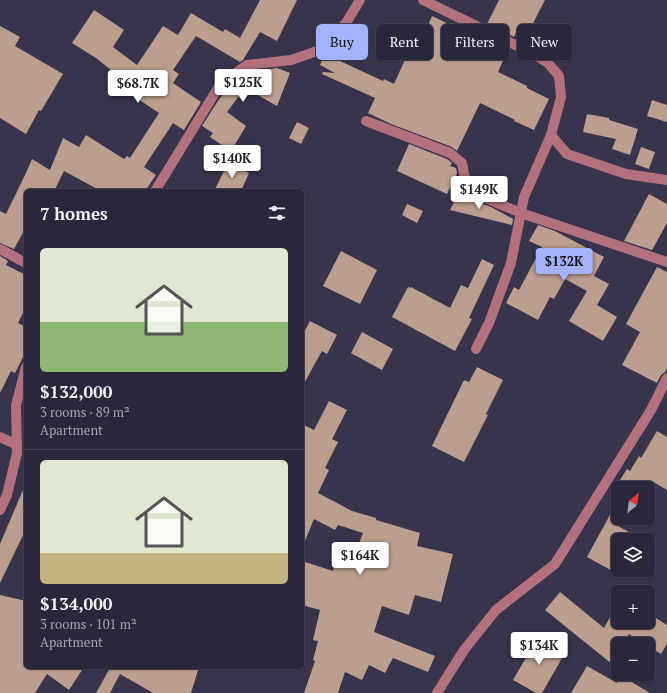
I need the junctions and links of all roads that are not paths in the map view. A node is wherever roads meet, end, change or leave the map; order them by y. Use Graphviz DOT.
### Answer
graph roads {
  1 [pos="360,0"];
  2 [pos="423,0"];
  3 [pos="366,121"];
  4 [pos="551,135"];
  5 [pos="667,180"];
  6 [pos="156,189"];
  7 [pos="521,213"];
  8 [pos="0,249"];
  9 [pos="24,262"];
  10 [pos="667,262"];
  11 [pos="476,349"];
  12 [pos="24,375"];
  13 [pos="667,378"];
  14 [pos="0,437"];
  15 [pos="17,445"];
  16 [pos="0,510"];
  17 [pos="437,693"];
  1 -- 6 [label="street"];
  2 -- 4 [label="street"];
  3 -- 7 [label="street"];
  4 -- 5 [label="street"];
  4 -- 7 [label="street"];
  7 -- 10 [label="street"];
  7 -- 11 [label="street"];
  8 -- 9 [label="street"];
  12 -- 15 [label="street"];
  13 -- 17 [label="street"];
  14 -- 15 [label="street"];
  15 -- 16 [label="street"];
}
